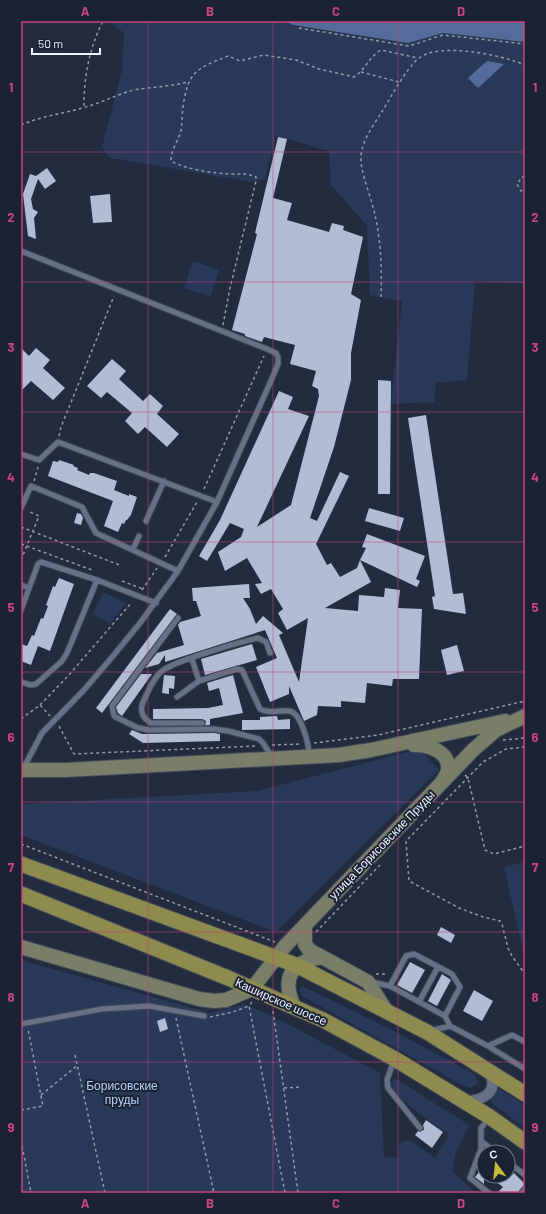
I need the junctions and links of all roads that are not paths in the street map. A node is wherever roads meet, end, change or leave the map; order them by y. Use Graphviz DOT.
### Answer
graph roads {
  1 [pos="21,251"];
  2 [pos="21,454"];
  3 [pos="164,481"];
  4 [pos="217,502"];
  5 [pos="22,509"];
  6 [pos="146,521"];
  7 [pos="139,536"];
  8 [pos="133,549"];
  9 [pos="178,571"];
  10 [pos="97,580"];
  11 [pos="21,585"];
  12 [pos="29,588"];
  13 [pos="156,603"];
  14 [pos="21,610"];
  15 [pos="178,618"];
  16 [pos="270,653"];
  17 [pos="192,659"];
  18 [pos="199,681"];
  19 [pos="21,682"];
  20 [pos="177,697"];
  21 [pos="524,717"];
  22 [pos="202,723"];
  23 [pos="397,744"];
  24 [pos="309,758"];
  25 [pos="273,760"];
  26 [pos="22,770"];
  27 [pos="448,785"];
  28 [pos="21,864"];
  29 [pos="21,894"];
  30 [pos="305,925"];
  31 [pos="21,948"];
  32 [pos="280,952"];
  33 [pos="322,958"];
  34 [pos="296,965"];
  35 [pos="438,967"];
  36 [pos="368,982"];
  37 [pos="390,986"];
  38 [pos="252,996"];
  39 [pos="419,1002"];
  40 [pos="294,1006"];
  41 [pos="385,1009"];
  42 [pos="204,1016"];
  43 [pos="445,1016"];
  44 [pos="24,1023"];
  45 [pos="450,1026"];
  46 [pos="427,1032"];
  47 [pos="525,1042"];
  48 [pos="488,1046"];
  49 [pos="395,1059"];
  50 [pos="488,1069"];
  51 [pos="525,1069"];
  52 [pos="525,1094"];
  53 [pos="462,1100"];
  54 [pos="490,1117"];
  55 [pos="420,1128"];
  56 [pos="481,1141"];
  57 [pos="525,1142"];
  58 [pos="485,1144"];
  59 [pos="516,1168"];
  60 [pos="525,1175"];
  61 [pos="525,1189"];
  62 [pos="489,1193"];
  63 [pos="522,1193"];
  1 -- 4 [label="lane"];
  2 -- 3 [label="lane"];
  3 -- 4 [label="lane"];
  3 -- 6 [label="lane"];
  4 -- 9 [label="lane"];
  5 -- 8 [label="lane"];
  7 -- 8 [label="lane"];
  8 -- 9 [label="lane"];
  9 -- 13 [label="lane"];
  10 -- 12 [label="lane"];
  10 -- 13 [label="lane"];
  10 -- 19 [label="lane"];
  11 -- 12 [label="lane"];
  12 -- 14 [label="lane"];
  13 -- 26 [label="lane"];
  15 -- 25 [label="lane"];
  16 -- 17 [label="lane"];
  17 -- 18 [label="lane"];
  17 -- 22 [label="lane"];
  18 -- 20 [label="lane"];
  18 -- 24 [label="lane"];
  21 -- 23 [label="main road"];
  21 -- 27 [label="main road, улица Борисовские Пруды"];
  23 -- 24 [label="main road"];
  23 -- 27 [label="main road"];
  24 -- 25 [label="main road"];
  25 -- 26 [label="main road"];
  27 -- 30 [label="main road, улица Борисовские Пруды"];
  28 -- 32 [label="main road"];
  29 -- 38 [label="main road, Каширское шоссе"];
  30 -- 32 [label="main road, улица Борисовские Пруды"];
  30 -- 33 [label="main road"];
  31 -- 38 [label="main road"];
  32 -- 34 [label="main road"];
  32 -- 38 [label="main road, улица Борисовские Пруды"];
  33 -- 34 [label="main road"];
  33 -- 36 [label="main road"];
  34 -- 40 [label="main road"];
  34 -- 41 [label="main road"];
  35 -- 37 [label="lane"];
  35 -- 39 [label="lane"];
  35 -- 43 [label="lane"];
  36 -- 37 [label="lane"];
  36 -- 41 [label="main road"];
  37 -- 39 [label="lane"];
  38 -- 40 [label="main road, Каширское шоссе"];
  39 -- 43 [label="lane"];
  40 -- 49 [label="main road, Каширское шоссе"];
  41 -- 46 [label="main road"];
  42 -- 44 [label="lane"];
  43 -- 45 [label="lane"];
  45 -- 46 [label="lane"];
  45 -- 48 [label="lane"];
  46 -- 50 [label="main road"];
  47 -- 48 [label="lane"];
  48 -- 51 [label="lane"];
  49 -- 53 [label="main road, Каширское шоссе"];
  49 -- 55 [label="lane"];
  50 -- 52 [label="main road"];
  50 -- 53 [label="street"];
  53 -- 54 [label="main road, Каширское шоссе"];
  54 -- 56 [label="lane"];
  54 -- 57 [label="main road, Каширское шоссе"];
  56 -- 58 [label="lane"];
  56 -- 62 [label="lane"];
  59 -- 60 [label="lane"];
  61 -- 63 [label="lane"];
}
